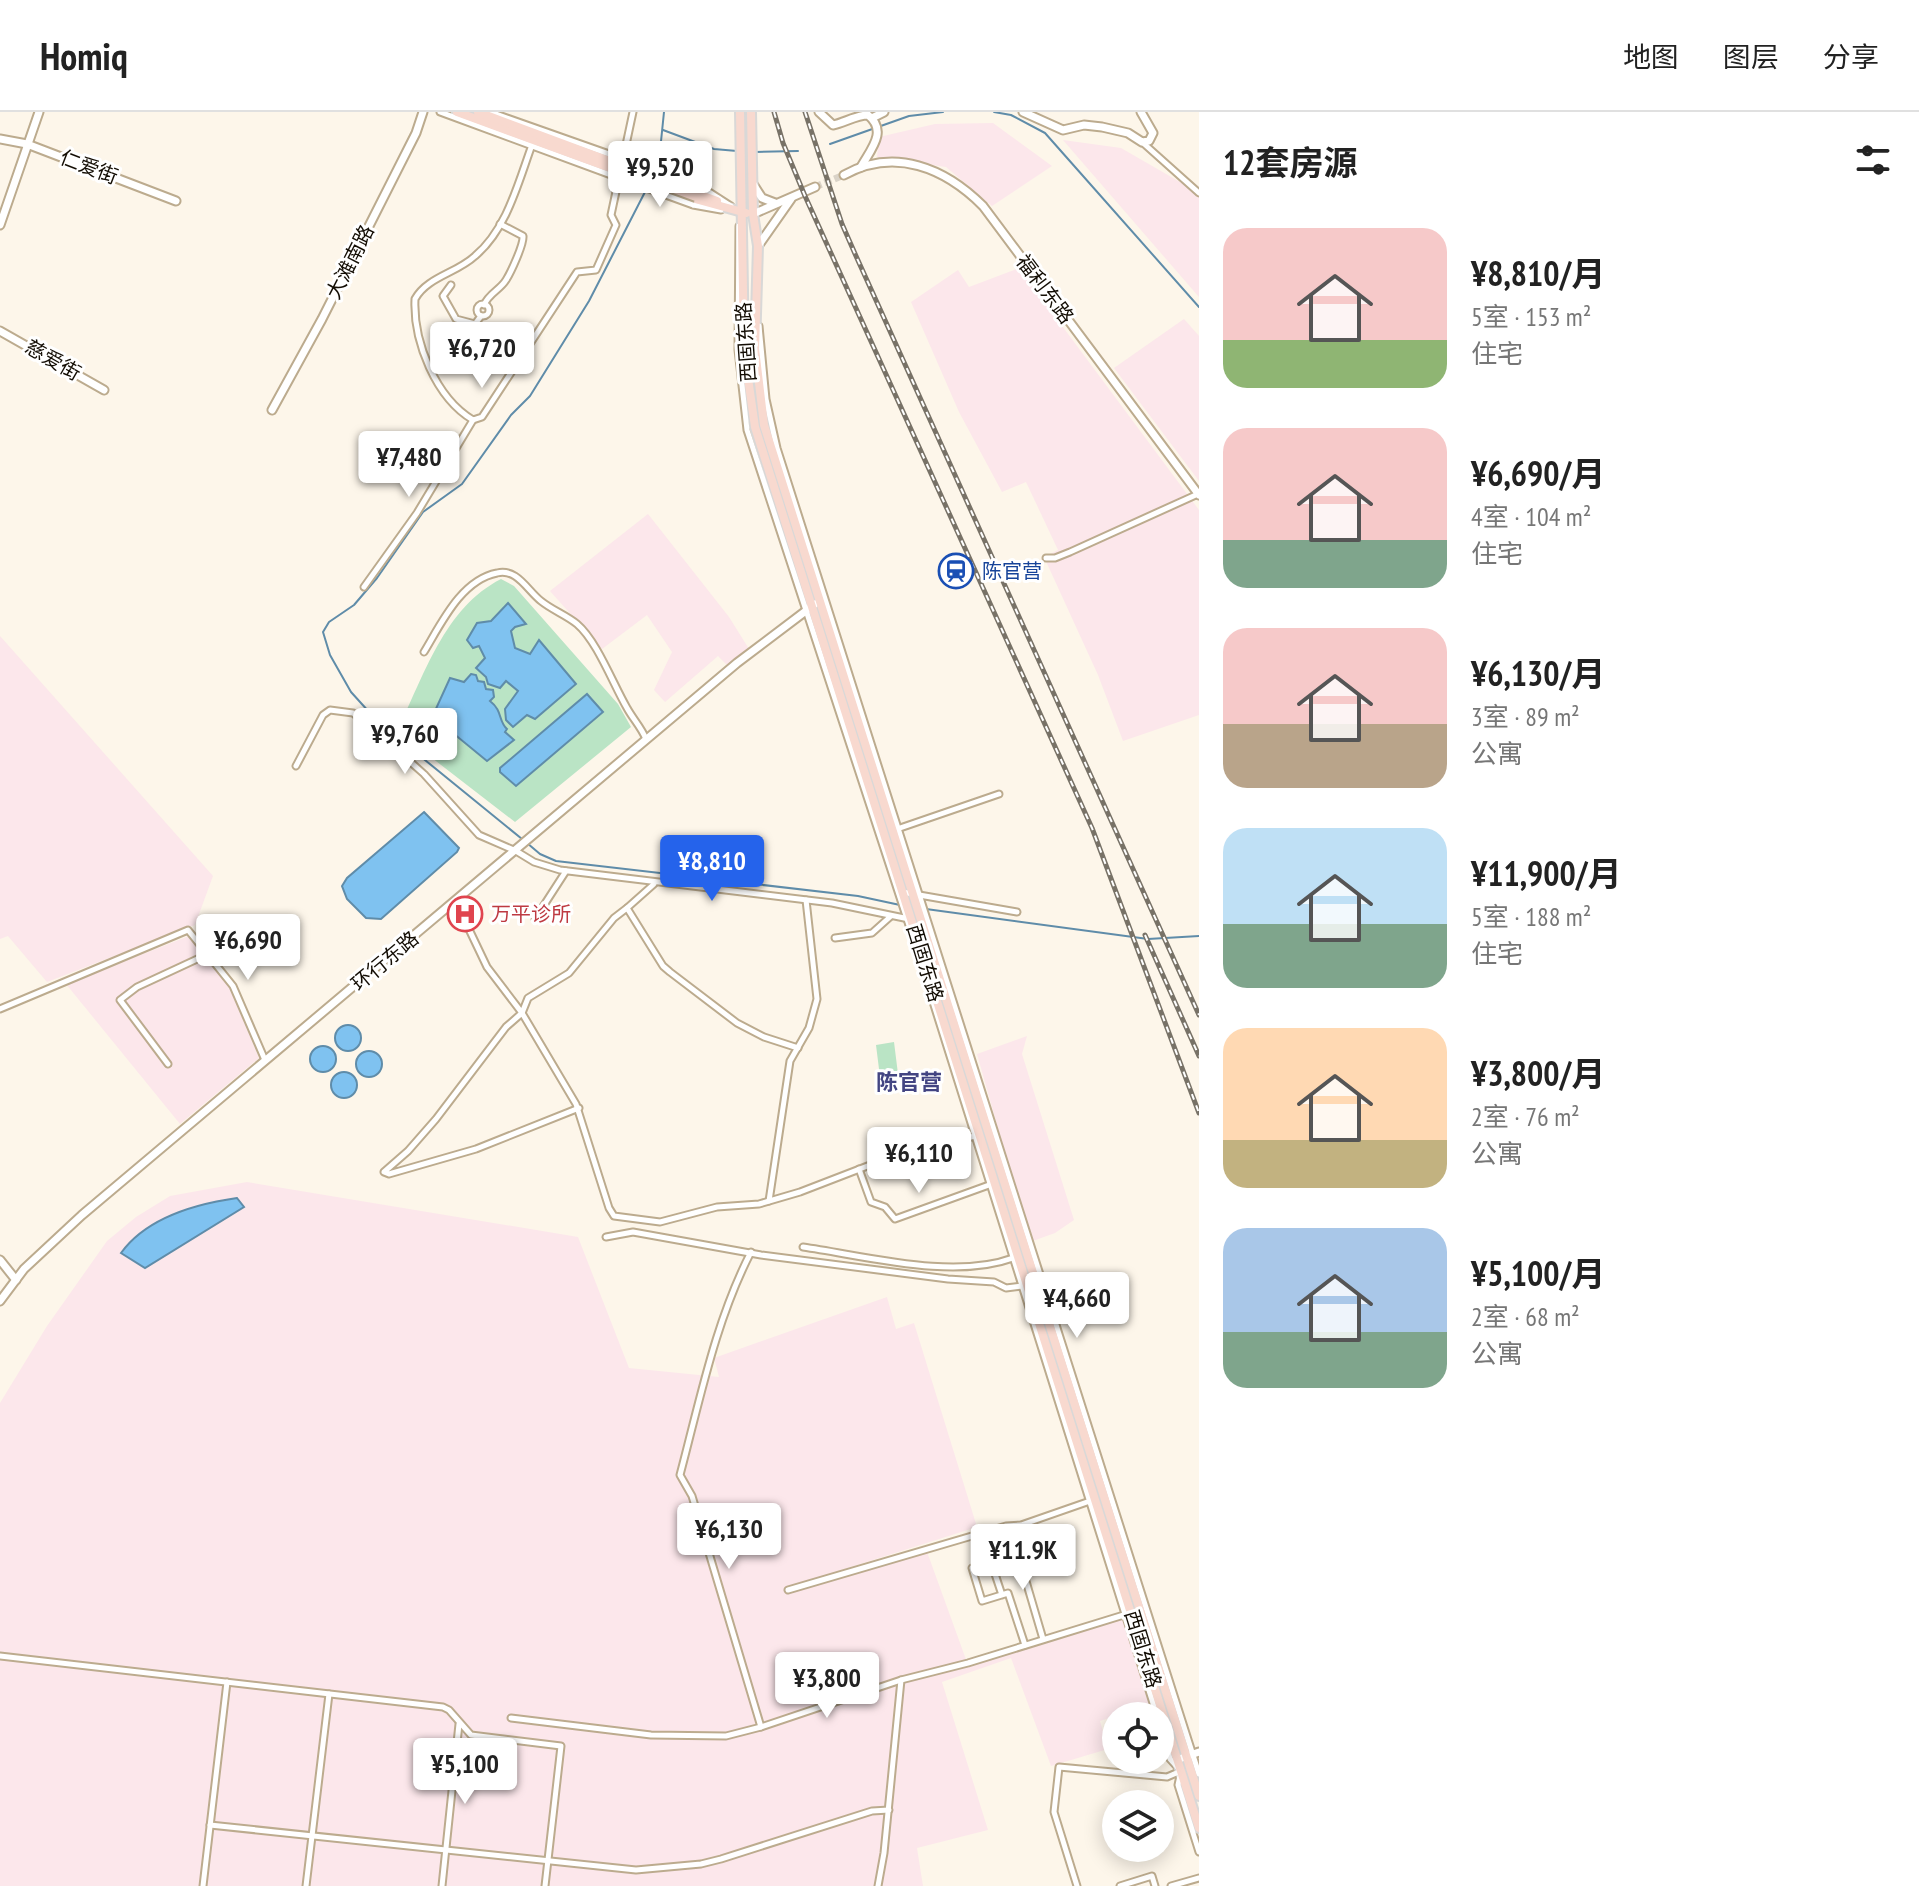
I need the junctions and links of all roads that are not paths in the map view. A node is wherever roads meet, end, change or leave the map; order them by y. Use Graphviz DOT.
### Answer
graph roads {
  1 [pos="39,112"];
  2 [pos="423,112"];
  3 [pos="440,112"];
  4 [pos="457,112"];
  5 [pos="478,112"];
  6 [pos="490,112"];
  7 [pos="633,112"];
  8 [pos="740,112"];
  9 [pos="751,112"];
  10 [pos="819,112"];
  11 [pos="884,112"];
  12 [pos="1023,112"];
  13 [pos="1141,112"];
  14 [pos="500,116"];
  15 [pos="874,121"];
  16 [pos="0,139"];
  17 [pos="1142,142"];
  18 [pos="27,144"];
  19 [pos="532,145"];
  20 [pos="861,167"];
  21 [pos="622,168"];
  22 [pos="844,175"];
  23 [pos="642,176"];
  24 [pos="753,179"];
  25 [pos="815,187"];
  26 [pos="1199,193"];
  27 [pos="697,196"];
  28 [pos="792,199"];
  29 [pos="176,201"];
  30 [pos="778,203"];
  31 [pos="742,213"];
  32 [pos="753,214"];
  33 [pos="500,224"];
  34 [pos="0,225"];
  35 [pos="758,246"];
  36 [pos="451,285"];
  37 [pos="0,331"];
  38 [pos="104,390"];
  39 [pos="272,410"];
  40 [pos="473,420"];
  41 [pos="1198,495"];
  42 [pos="1046,558"];
  43 [pos="364,587"];
  44 [pos="816,604"];
  45 [pos="424,652"];
  46 [pos="647,740"];
  47 [pos="296,766"];
  48 [pos="999,794"];
  49 [pos="892,830"];
  50 [pos="518,850"];
  51 [pos="566,871"];
  52 [pos="654,884"];
  53 [pos="910,896"];
  54 [pos="806,900"];
  55 [pos="456,902"];
  56 [pos="627,908"];
  57 [pos="1017,912"];
  58 [pos="892,916"];
  59 [pos="914,918"];
  60 [pos="535,919"];
  61 [pos="835,938"];
  62 [pos="208,954"];
  63 [pos="0,1009"];
  64 [pos="522,1013"];
  65 [pos="798,1048"];
  66 [pos="265,1060"];
  67 [pos="168,1064"];
  68 [pos="579,1108"];
  69 [pos="977,1135"];
  70 [pos="859,1169"];
  71 [pos="989,1185"];
  72 [pos="769,1201"];
  73 [pos="606,1237"];
  74 [pos="803,1247"];
  75 [pos="751,1252"];
  76 [pos="1015,1257"];
  77 [pos="0,1260"];
  78 [pos="0,1267"];
  79 [pos="15,1281"];
  80 [pos="1024,1286"];
  81 [pos="0,1301"];
  82 [pos="1093,1500"];
  83 [pos="1013,1537"];
  84 [pos="788,1590"];
  85 [pos="1002,1595"];
  86 [pos="1133,1617"];
  87 [pos="1043,1639"];
  88 [pos="1025,1645"];
  89 [pos="0,1656"];
  90 [pos="901,1680"];
  91 [pos="227,1682"];
  92 [pos="329,1694"];
  93 [pos="1154,1702"];
  94 [pos="511,1718"];
  95 [pos="460,1723"];
  96 [pos="761,1727"];
  97 [pos="1189,1756"];
  98 [pos="1174,1761"];
  99 [pos="1193,1773"];
  100 [pos="1199,1796"];
  101 [pos="889,1810"];
  102 [pos="210,1825"];
  103 [pos="1199,1828"];
  104 [pos="312,1834"];
  105 [pos="446,1850"];
  106 [pos="1199,1852"];
  107 [pos="548,1861"];
  108 [pos="1199,1878"];
  109 [pos="1175,1885"];
  110 [pos="203,1886"];
  111 [pos="306,1886"];
  112 [pos="442,1886"];
  113 [pos="545,1886"];
  114 [pos="878,1886"];
  115 [pos="1077,1886"];
  116 [pos="1120,1886"];
  117 [pos="1155,1886"];
  1 -- 18 [label="street"];
  2 -- 39 [label="street, 大滩南路"];
  3 -- 19 [label="street"];
  4 -- 21 [label="main road"];
  5 -- 14 [label="main road"];
  6 -- 14 [label="street"];
  7 -- 21 [label="street"];
  8 -- 31 [label="main road, 西固东路"];
  9 -- 24 [label="main road, 西固东路"];
  10 -- 15 [label="street"];
  11 -- 15 [label="street"];
  12 -- 17 [label="street"];
  13 -- 17 [label="street"];
  14 -- 21 [label="main road"];
  15 -- 20 [label="street"];
  16 -- 18 [label="street, 仁爱街"];
  17 -- 26 [label="street"];
  18 -- 29 [label="street, 仁爱街"];
  18 -- 34 [label="street"];
  19 -- 21 [label="street"];
  19 -- 33 [label="street"];
  20 -- 22 [label="street, 福利东路"];
  20 -- 41 [label="street, 福利东路"];
  21 -- 23 [label="main road"];
  21 -- 23 [label="street"];
  21 -- 40 [label="street"];
  23 -- 27 [label="main road"];
  23 -- 27 [label="street, bridge"];
  24 -- 30 [label="street"];
  24 -- 32 [label="main road, 西固东路"];
  25 -- 28 [label="street"];
  27 -- 31 [label="main road"];
  28 -- 30 [label="street"];
  28 -- 35 [label="street"];
  30 -- 32 [label="street"];
  31 -- 32 [label="main road"];
  31 -- 44 [label="main road, 西固东路"];
  32 -- 35 [label="main road, 西固东路"];
  33 -- 36 [label="street"];
  33 -- 40 [label="street"];
  35 -- 44 [label="main road, 西固东路"];
  37 -- 38 [label="street, 慈爱街"];
  40 -- 43 [label="street"];
  41 -- 42 [label="street"];
  44 -- 46 [label="street, 环行东路"];
  44 -- 49 [label="street"];
  44 -- 49 [label="main road, 西固东路"];
  44 -- 53 [label="street"];
  45 -- 46 [label="street"];
  46 -- 50 [label="street, 环行东路"];
  47 -- 50 [label="street"];
  48 -- 49 [label="street"];
  49 -- 53 [label="main road, 西固东路"];
  50 -- 51 [label="street"];
  50 -- 55 [label="street, 环行东路"];
  51 -- 54 [label="street"];
  51 -- 60 [label="street"];
  52 -- 56 [label="street"];
  53 -- 57 [label="street"];
  53 -- 59 [label="main road, 西固东路"];
  53 -- 59 [label="street"];
  54 -- 58 [label="street"];
  54 -- 65 [label="street"];
  55 -- 64 [label="street"];
  55 -- 66 [label="street, 环行东路"];
  56 -- 64 [label="street"];
  56 -- 65 [label="street"];
  58 -- 59 [label="street"];
  58 -- 61 [label="street"];
  59 -- 69 [label="main road, 西固东路"];
  59 -- 86 [label="main road, 西固东路"];
  59 -- 97 [label="street"];
  62 -- 63 [label="street"];
  62 -- 66 [label="street"];
  62 -- 67 [label="street"];
  64 -- 68 [label="street"];
  64 -- 68 [label="street"];
  65 -- 72 [label="street"];
  66 -- 79 [label="street, 环行东路"];
  68 -- 72 [label="street"];
  69 -- 70 [label="street"];
  69 -- 71 [label="street"];
  69 -- 76 [label="main road, 西固东路"];
  70 -- 71 [label="street"];
  70 -- 72 [label="street"];
  71 -- 76 [label="street"];
  73 -- 75 [label="street"];
  74 -- 76 [label="street"];
  75 -- 80 [label="street"];
  75 -- 96 [label="street"];
  76 -- 80 [label="main road, 西固东路"];
  77 -- 79 [label="street"];
  78 -- 79 [label="street"];
  79 -- 81 [label="street, 环行东路"];
  80 -- 82 [label="main road, 西固东路"];
  82 -- 84 [label="street"];
  82 -- 86 [label="main road, 西固东路"];
  83 -- 87 [label="street"];
  85 -- 85 [label="street"];
  85 -- 88 [label="street"];
  86 -- 87 [label="street"];
  86 -- 93 [label="street"];
  86 -- 97 [label="main road, 西固东路"];
  87 -- 88 [label="street"];
  88 -- 90 [label="street"];
  89 -- 91 [label="street"];
  90 -- 96 [label="street"];
  90 -- 101 [label="street"];
  91 -- 92 [label="street"];
  91 -- 102 [label="street"];
  92 -- 95 [label="street"];
  92 -- 104 [label="street"];
  94 -- 96 [label="street"];
  95 -- 105 [label="street"];
  95 -- 107 [label="street"];
  97 -- 99 [label="main road, 西固东路"];
  97 -- 99 [label="street"];
  98 -- 99 [label="street"];
  99 -- 100 [label="main road"];
  99 -- 103 [label="main road"];
  99 -- 106 [label="street"];
  99 -- 115 [label="street"];
  101 -- 107 [label="street"];
  101 -- 114 [label="street"];
  102 -- 104 [label="street"];
  102 -- 110 [label="street"];
  104 -- 105 [label="street"];
  104 -- 111 [label="street"];
  105 -- 107 [label="street"];
  105 -- 112 [label="street"];
  107 -- 113 [label="street"];
  108 -- 109 [label="street"];
  116 -- 117 [label="street"];
}
